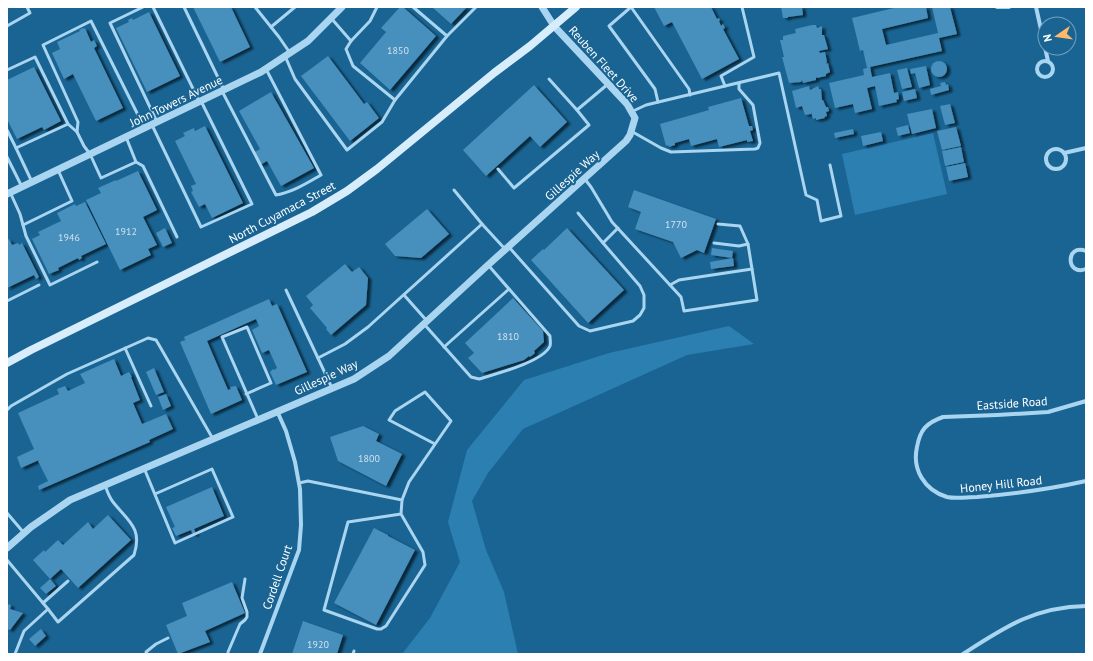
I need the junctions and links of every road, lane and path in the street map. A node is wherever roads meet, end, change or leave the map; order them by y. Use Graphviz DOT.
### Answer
graph roads {
  1 [pos="27,7"];
  2 [pos="142,7"];
  3 [pos="153,7"];
  4 [pos="184,7"];
  5 [pos="255,7"];
  6 [pos="296,7"];
  7 [pos="342,7"];
  8 [pos="377,7"];
  9 [pos="413,7"];
  10 [pos="476,7"];
  11 [pos="542,7"];
  12 [pos="576,7"];
  13 [pos="742,7"];
  14 [pos="997,7"];
  15 [pos="1009,7"];
  16 [pos="1036,7"];
  17 [pos="331,18"];
  18 [pos="7,26"];
  19 [pos="554,26"];
  20 [pos="271,27"];
  21 [pos="446,36"];
  22 [pos="351,40"];
  23 [pos="288,54"];
  24 [pos="1048,62"];
  25 [pos="266,69"];
  26 [pos="7,70"];
  27 [pos="549,79"];
  28 [pos="739,83"];
  29 [pos="608,84"];
  30 [pos="725,86"];
  31 [pos="223,91"];
  32 [pos="690,95"];
  33 [pos="394,100"];
  34 [pos="200,102"];
  35 [pos="658,102"];
  36 [pos="577,110"];
  37 [pos="632,112"];
  38 [pos="155,123"];
  39 [pos="68,124"];
  40 [pos="144,128"];
  41 [pos="7,130"];
  42 [pos="631,131"];
  43 [pos="77,132"];
  44 [pos="126,137"];
  45 [pos="626,141"];
  46 [pos="16,148"];
  47 [pos="1086,148"];
  48 [pos="1064,153"];
  49 [pos="90,154"];
  50 [pos="7,157"];
  51 [pos="136,162"];
  52 [pos="830,165"];
  53 [pos="498,169"];
  54 [pos="58,170"];
  55 [pos="584,178"];
  56 [pos="32,182"];
  57 [pos="22,187"];
  58 [pos="454,190"];
  59 [pos="9,193"];
  60 [pos="578,213"];
  61 [pos="482,224"];
  62 [pos="718,224"];
  63 [pos="23,225"];
  64 [pos="618,228"];
  65 [pos="177,237"];
  66 [pos="603,243"];
  67 [pos="714,243"];
  68 [pos="748,244"];
  69 [pos="507,247"];
  70 [pos="1086,251"];
  71 [pos="97,262"];
  72 [pos="488,265"];
  73 [pos="752,269"];
  74 [pos="1086,269"];
  75 [pos="670,284"];
  76 [pos="39,285"];
  77 [pos="509,289"];
  78 [pos="286,290"];
  79 [pos="404,294"];
  80 [pos="7,301"];
  81 [pos="426,322"];
  82 [pos="444,347"];
  83 [pos="124,348"];
  84 [pos="318,358"];
  85 [pos="7,363"];
  86 [pos="332,388"];
  87 [pos="246,394"];
  88 [pos="1086,401"];
  89 [pos="151,406"];
  90 [pos="7,410"];
  91 [pos="277,411"];
  92 [pos="961,415"];
  93 [pos="258,420"];
  94 [pos="213,439"];
  95 [pos="435,444"];
  96 [pos="144,468"];
  97 [pos="1086,481"];
  98 [pos="299,483"];
  99 [pos="105,485"];
  100 [pos="155,494"];
  101 [pos="402,500"];
  102 [pos="7,513"];
  103 [pos="401,514"];
  104 [pos="24,533"];
  105 [pos="7,548"];
  106 [pos="7,560"];
  107 [pos="246,579"];
  108 [pos="68,581"];
  109 [pos="43,603"];
  110 [pos="1086,606"];
  111 [pos="48,609"];
  112 [pos="168,638"];
  113 [pos="228,653"];
  114 [pos="15,654"];
  115 [pos="147,654"];
  116 [pos="260,654"];
  117 [pos="963,654"];
  1 -- 18 [label="lane"];
  2 -- 38 [label="lane"];
  3 -- 34 [label="lane"];
  4 -- 31 [label="lane"];
  5 -- 20 [label="lane"];
  6 -- 20 [label="lane"];
  7 -- 17 [label="street, John Towers Avenue"];
  8 -- 22 [label="lane"];
  9 -- 21 [label="lane"];
  10 -- 21 [label="lane"];
  11 -- 19 [label="street, Reuben Fleet Drive"];
  12 -- 19 [label="main road, North Cuyamaca Street"];
  13 -- 30 [label="lane"];
  14 -- 15 [label="street"];
  16 -- 24 [label="street"];
  17 -- 22 [label="lane"];
  17 -- 23 [label="street, John Towers Avenue"];
  19 -- 29 [label="street, Reuben Fleet Drive"];
  19 -- 85 [label="main road, North Cuyamaca Street"];
  20 -- 23 [label="lane"];
  21 -- 33 [label="lane"];
  22 -- 33 [label="lane"];
  23 -- 25 [label="street, John Towers Avenue"];
  23 -- 33 [label="lane"];
  24 -- 24 [label="street"];
  25 -- 31 [label="street, John Towers Avenue"];
  25 -- 31 [label="lane"];
  26 -- 39 [label="lane"];
  27 -- 36 [label="lane"];
  28 -- 30 [label="lane"];
  28 -- 42 [label="lane"];
  28 -- 52 [label="lane"];
  29 -- 36 [label="lane"];
  29 -- 37 [label="street, Reuben Fleet Drive"];
  30 -- 32 [label="lane"];
  31 -- 34 [label="street, John Towers Avenue"];
  32 -- 35 [label="lane"];
  32 -- 35 [label="lane"];
  34 -- 38 [label="street, John Towers Avenue"];
  34 -- 38 [label="lane"];
  35 -- 37 [label="lane"];
  36 -- 53 [label="lane"];
  37 -- 42 [label="street, Reuben Fleet Drive"];
  38 -- 40 [label="street, John Towers Avenue"];
  39 -- 43 [label="lane"];
  39 -- 46 [label="lane"];
  40 -- 43 [label="lane"];
  40 -- 44 [label="street, John Towers Avenue"];
  41 -- 46 [label="lane"];
  42 -- 45 [label="street, Reuben Fleet Drive"];
  43 -- 49 [label="lane"];
  44 -- 49 [label="street, John Towers Avenue"];
  44 -- 51 [label="lane"];
  45 -- 55 [label="street, Gillespie Way"];
  46 -- 56 [label="lane"];
  47 -- 48 [label="street"];
  48 -- 48 [label="street"];
  49 -- 51 [label="lane"];
  49 -- 54 [label="street, John Towers Avenue"];
  50 -- 57 [label="lane"];
  51 -- 65 [label="lane"];
  54 -- 56 [label="street, John Towers Avenue"];
  54 -- 63 [label="lane"];
  55 -- 64 [label="lane"];
  55 -- 69 [label="street, Gillespie Way"];
  56 -- 57 [label="street, John Towers Avenue"];
  57 -- 59 [label="street, John Towers Avenue"];
  58 -- 61 [label="lane"];
  59 -- 63 [label="lane"];
  60 -- 66 [label="lane"];
  61 -- 69 [label="lane"];
  61 -- 79 [label="lane"];
  62 -- 68 [label="lane"];
  63 -- 71 [label="lane"];
  64 -- 66 [label="lane"];
  64 -- 75 [label="lane"];
  66 -- 69 [label="lane"];
  67 -- 68 [label="lane"];
  68 -- 73 [label="lane"];
  69 -- 72 [label="street, Gillespie Way"];
  70 -- 74 [label="street"];
  72 -- 77 [label="lane"];
  72 -- 81 [label="street, Gillespie Way"];
  73 -- 75 [label="lane"];
  73 -- 75 [label="lane"];
  76 -- 80 [label="lane"];
  77 -- 82 [label="lane"];
  77 -- 82 [label="lane"];
  78 -- 84 [label="lane"];
  79 -- 81 [label="lane"];
  79 -- 84 [label="lane"];
  81 -- 82 [label="lane"];
  81 -- 86 [label="street, Gillespie Way"];
  83 -- 89 [label="lane"];
  83 -- 90 [label="lane"];
  83 -- 94 [label="lane"];
  84 -- 86 [label="lane"];
  86 -- 91 [label="street, Gillespie Way"];
  87 -- 87 [label="lane"];
  87 -- 93 [label="lane"];
  88 -- 92 [label="street, Eastside Road"];
  91 -- 93 [label="street, Gillespie Way"];
  91 -- 98 [label="street, Cordell Court"];
  92 -- 97 [label="street, Honey Hill Road"];
  93 -- 94 [label="street, Gillespie Way"];
  94 -- 96 [label="street, Gillespie Way"];
  95 -- 95 [label="lane"];
  95 -- 101 [label="lane"];
  96 -- 99 [label="street, Gillespie Way"];
  96 -- 100 [label="lane"];
  98 -- 101 [label="lane"];
  98 -- 116 [label="street, Cordell Court"];
  99 -- 104 [label="street, Gillespie Way"];
  99 -- 111 [label="lane"];
  100 -- 100 [label="lane"];
  101 -- 103 [label="lane"];
  102 -- 104 [label="lane"];
  103 -- 103 [label="lane"];
  104 -- 105 [label="street, Gillespie Way"];
  106 -- 109 [label="lane"];
  107 -- 113 [label="lane"];
  108 -- 109 [label="lane"];
  109 -- 111 [label="lane"];
  110 -- 117 [label="street"];
  111 -- 114 [label="lane"];
  112 -- 115 [label="lane"];
}
